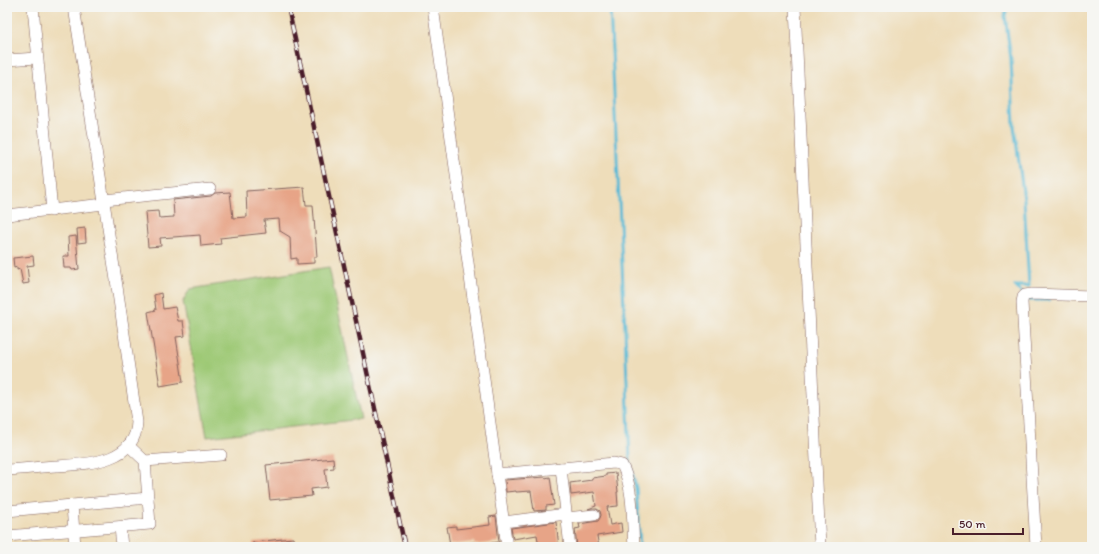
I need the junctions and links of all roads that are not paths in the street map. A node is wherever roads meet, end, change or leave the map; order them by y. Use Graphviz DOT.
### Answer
graph roads {
  1 [pos="33,7"];
  2 [pos="74,7"];
  3 [pos="432,7"];
  4 [pos="795,7"];
  5 [pos="38,58"];
  6 [pos="7,60"];
  7 [pos="210,189"];
  8 [pos="104,202"];
  9 [pos="52,210"];
  10 [pos="7,215"];
  11 [pos="1092,296"];
  12 [pos="128,446"];
  13 [pos="221,455"];
  14 [pos="145,461"];
  15 [pos="561,468"];
  16 [pos="7,470"];
  17 [pos="497,474"];
  18 [pos="148,498"];
  19 [pos="72,505"];
  20 [pos="7,511"];
  21 [pos="594,515"];
  22 [pos="566,516"];
  23 [pos="504,522"];
  24 [pos="120,527"];
  25 [pos="74,530"];
  26 [pos="7,536"];
  27 [pos="75,547"];
  28 [pos="122,547"];
  29 [pos="507,547"];
  30 [pos="570,547"];
  31 [pos="634,547"];
  32 [pos="820,547"];
  33 [pos="1036,547"];
  1 -- 5 [label="street"];
  2 -- 8 [label="street"];
  3 -- 17 [label="street"];
  4 -- 32 [label="street"];
  5 -- 6 [label="street"];
  5 -- 9 [label="street"];
  7 -- 8 [label="street"];
  8 -- 9 [label="street"];
  8 -- 12 [label="street"];
  9 -- 10 [label="street"];
  11 -- 33 [label="street"];
  12 -- 14 [label="street"];
  12 -- 16 [label="street"];
  13 -- 14 [label="street"];
  14 -- 18 [label="street"];
  15 -- 17 [label="street"];
  15 -- 22 [label="street"];
  15 -- 31 [label="street"];
  17 -- 23 [label="street"];
  18 -- 19 [label="street"];
  18 -- 24 [label="street"];
  19 -- 20 [label="street"];
  19 -- 25 [label="street"];
  21 -- 22 [label="street"];
  22 -- 23 [label="street"];
  22 -- 30 [label="street"];
  23 -- 29 [label="street"];
  24 -- 25 [label="street"];
  24 -- 28 [label="street"];
  25 -- 26 [label="street"];
  25 -- 27 [label="street"];
}
